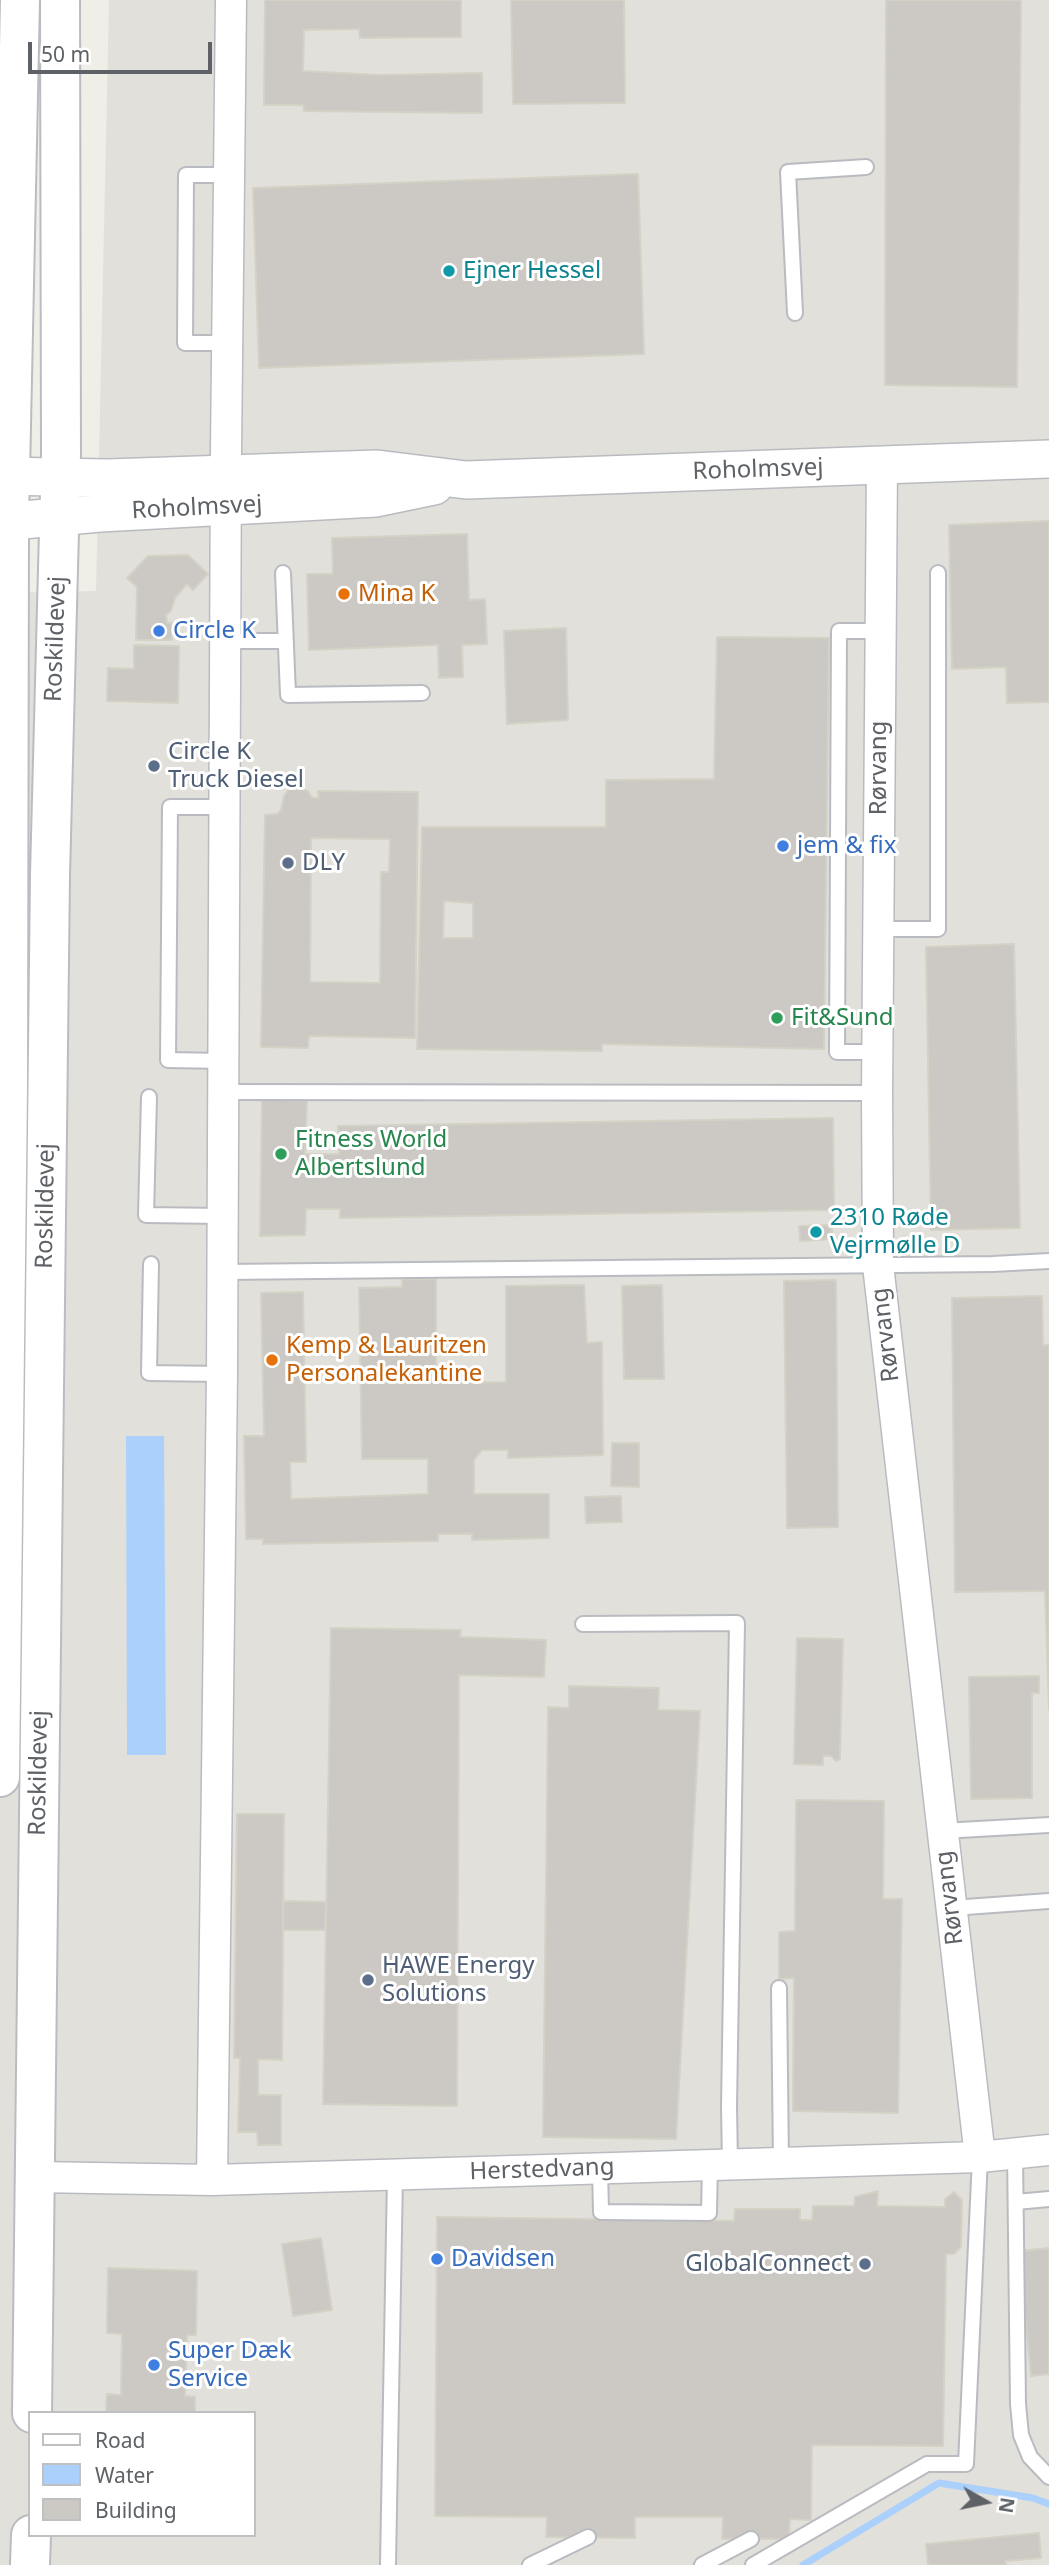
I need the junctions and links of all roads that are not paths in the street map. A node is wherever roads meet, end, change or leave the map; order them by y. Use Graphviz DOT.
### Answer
graph roads {
  1 [pos="20,0"];
  2 [pos="52,0"];
  3 [pos="60,0"];
  4 [pos="232,0"];
  5 [pos="58,62"];
  6 [pos="866,167"];
  7 [pos="229,175"];
  8 [pos="795,313"];
  9 [pos="227,343"];
  10 [pos="1049,459"];
  11 [pos="882,465"];
  12 [pos="27,476"];
  13 [pos="226,491"];
  14 [pos="26,519"];
  15 [pos="283,573"];
  16 [pos="937,573"];
  17 [pos="880,631"];
  18 [pos="226,641"];
  19 [pos="286,641"];
  20 [pos="422,693"];
  21 [pos="225,807"];
  22 [pos="878,929"];
  23 [pos="877,1052"];
  24 [pos="224,1061"];
  25 [pos="224,1092"];
  26 [pos="877,1093"];
  27 [pos="149,1097"];
  28 [pos="223,1216"];
  29 [pos="1049,1261"];
  30 [pos="151,1264"];
  31 [pos="878,1265"];
  32 [pos="223,1272"];
  33 [pos="222,1374"];
  34 [pos="583,1624"];
  35 [pos="0,1777"];
  36 [pos="1049,1825"];
  37 [pos="943,1831"];
  38 [pos="1049,1901"];
  39 [pos="952,1908"];
  40 [pos="779,1988"];
  41 [pos="1049,2150"];
  42 [pos="1015,2153"];
  43 [pos="981,2157"];
  44 [pos="781,2163"];
  45 [pos="720,2165"];
  46 [pos="600,2168"];
  47 [pos="395,2175"];
  48 [pos="35,2177"];
  49 [pos="212,2180"];
  50 [pos="1049,2199"];
  51 [pos="1016,2202"];
  52 [pos="32,2411"];
  53 [pos="1049,2477"];
  54 [pos="31,2537"];
  55 [pos="588,2537"];
  56 [pos="751,2539"];
  57 [pos="30,2565"];
  58 [pos="388,2565"];
  59 [pos="530,2565"];
  60 [pos="702,2565"];
  61 [pos="753,2565"];
  1 -- 12 [label="main road, Roskildevej"];
  2 -- 5 [label="main road"];
  3 -- 5 [label="main road, Roskildevej"];
  4 -- 7 [label="street"];
  5 -- 12 [label="main road, Roskildevej"];
  6 -- 8 [label="lane"];
  7 -- 9 [label="street"];
  7 -- 9 [label="lane"];
  9 -- 13 [label="street"];
  10 -- 11 [label="street, Roholmsvej"];
  11 -- 13 [label="street, Roholmsvej"];
  11 -- 17 [label="street, Rørvang"];
  12 -- 13 [label="street, Roholmsvej"];
  12 -- 14 [label="main road, Roskildevej"];
  12 -- 14 [label="main road, Roskildevej"];
  13 -- 14 [label="street, Roholmsvej"];
  13 -- 18 [label="street"];
  14 -- 35 [label="main road, Roskildevej"];
  14 -- 48 [label="main road, Roskildevej"];
  15 -- 19 [label="lane"];
  16 -- 22 [label="lane"];
  17 -- 22 [label="street, Rørvang"];
  17 -- 23 [label="lane"];
  18 -- 19 [label="lane"];
  18 -- 21 [label="street"];
  19 -- 20 [label="lane"];
  21 -- 24 [label="street"];
  21 -- 24 [label="lane"];
  22 -- 23 [label="street, Rørvang"];
  23 -- 26 [label="street, Rørvang"];
  24 -- 25 [label="street"];
  25 -- 26 [label="lane"];
  25 -- 28 [label="street"];
  26 -- 31 [label="street, Rørvang"];
  27 -- 28 [label="lane"];
  28 -- 32 [label="street"];
  29 -- 31 [label="lane"];
  30 -- 33 [label="lane"];
  31 -- 32 [label="lane"];
  31 -- 37 [label="street, Rørvang"];
  32 -- 33 [label="street"];
  33 -- 49 [label="street"];
  34 -- 45 [label="lane"];
  36 -- 37 [label="lane"];
  37 -- 39 [label="street, Rørvang"];
  38 -- 39 [label="lane"];
  39 -- 43 [label="street, Rørvang"];
  40 -- 44 [label="lane"];
  41 -- 42 [label="street, Herstedvang"];
  42 -- 43 [label="street, Herstedvang"];
  42 -- 51 [label="lane"];
  43 -- 44 [label="street, Herstedvang"];
  43 -- 61 [label="lane"];
  44 -- 45 [label="street, Herstedvang"];
  45 -- 46 [label="street, Herstedvang"];
  45 -- 46 [label="lane"];
  46 -- 47 [label="street, Herstedvang"];
  47 -- 49 [label="street, Herstedvang"];
  47 -- 58 [label="lane"];
  48 -- 49 [label="street, Herstedvang"];
  48 -- 52 [label="main road, Roskildevej"];
  50 -- 51 [label="lane"];
  51 -- 53 [label="lane"];
  54 -- 57 [label="main road"];
  55 -- 59 [label="lane"];
  56 -- 60 [label="lane"];
}
